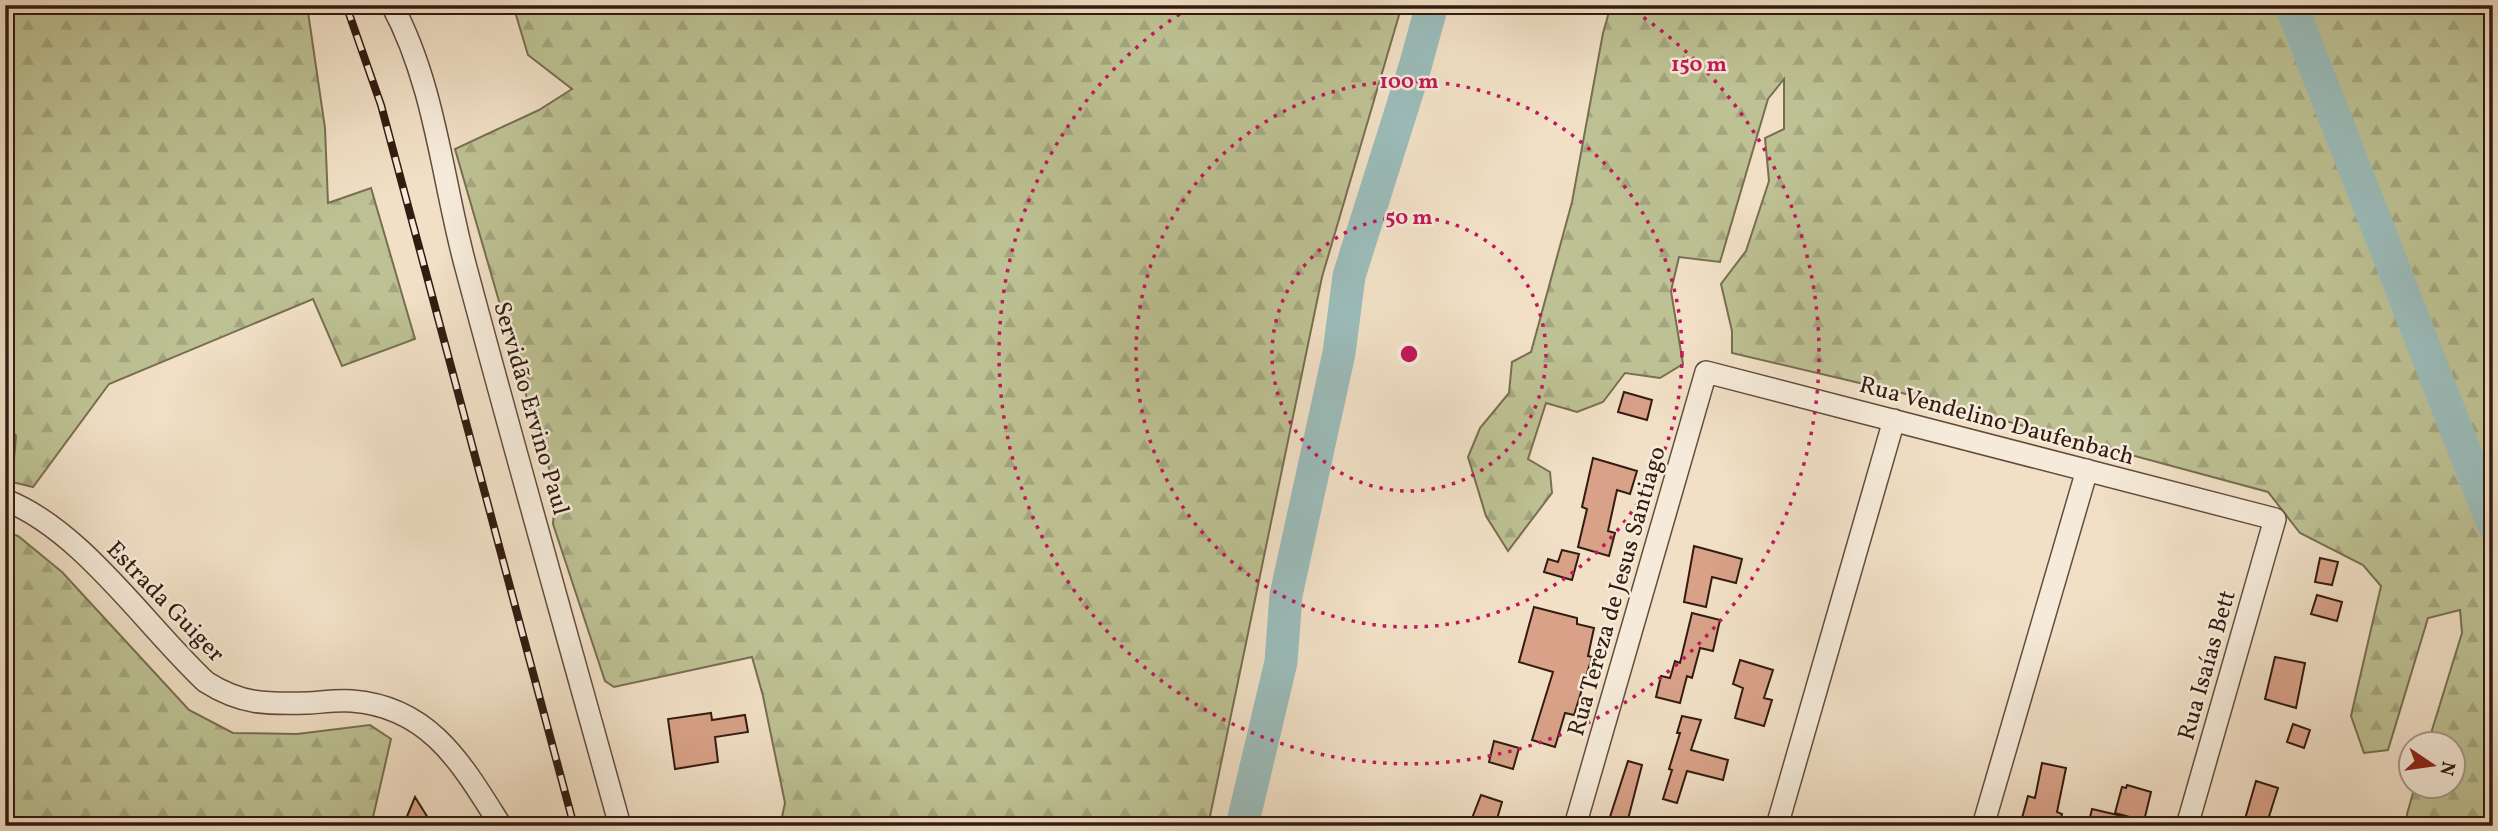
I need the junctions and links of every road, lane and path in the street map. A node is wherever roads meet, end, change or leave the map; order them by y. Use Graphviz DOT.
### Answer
graph roads {
  1 [pos="392,5"];
  2 [pos="1706,372"];
  3 [pos="1894,420"];
  4 [pos="2087,470"];
  5 [pos="5,500"];
  6 [pos="2275,519"];
  7 [pos="501,826"];
  8 [pos="620,826"];
  9 [pos="1575,826"];
  10 [pos="1777,826"];
  11 [pos="1983,826"];
  12 [pos="2187,826"];
  1 -- 8 [label="street, Servidão Ervino Paul"];
  2 -- 3 [label="street, Rua Vendelino Daufenbach"];
  2 -- 9 [label="street, Rua Tereza de Jesus Santiago"];
  3 -- 4 [label="street, Rua Vendelino Daufenbach"];
  3 -- 10 [label="street"];
  4 -- 6 [label="street, Rua Vendelino Daufenbach"];
  4 -- 11 [label="street"];
  5 -- 7 [label="street, Estrada Guiger"];
  6 -- 12 [label="street, Rua Isaías Bett"];
}
